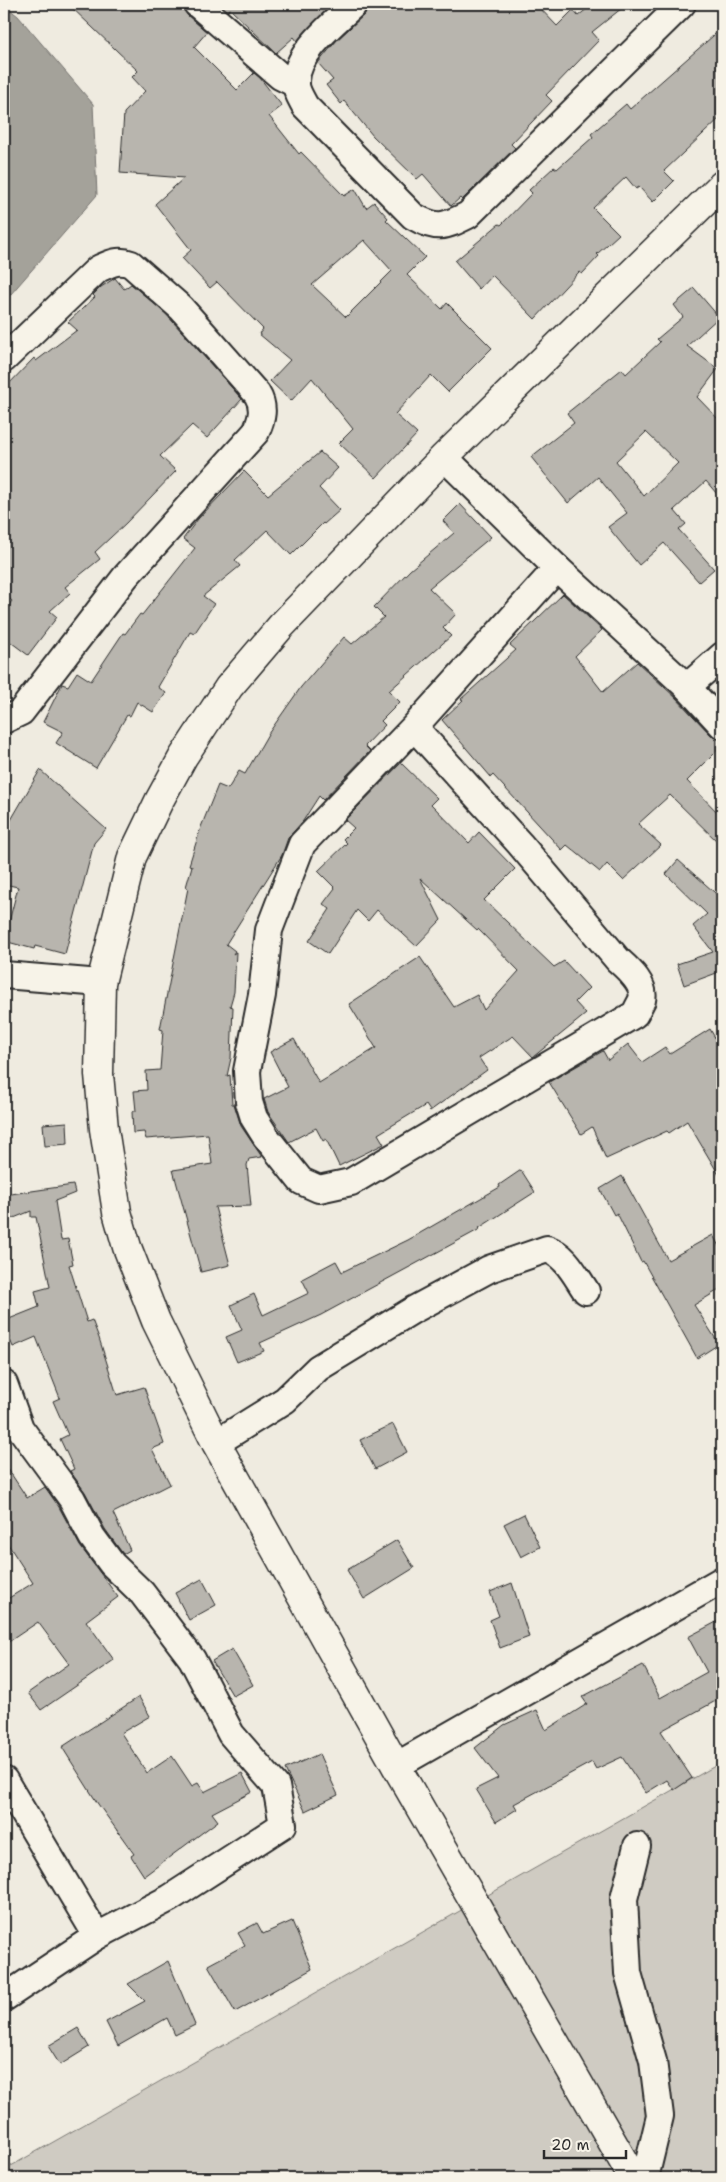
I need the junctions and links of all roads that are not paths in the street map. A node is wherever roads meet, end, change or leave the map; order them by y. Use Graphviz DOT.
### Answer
graph roads {
  1 [pos="197,4"];
  2 [pos="354,4"];
  3 [pos="682,4"];
  4 [pos="296,84"];
  5 [pos="722,185"];
  6 [pos="4,360"];
  7 [pos="444,457"];
  8 [pos="557,568"];
  9 [pos="722,656"];
  10 [pos="687,687"];
  11 [pos="4,720"];
  12 [pos="722,725"];
  13 [pos="414,727"];
  14 [pos="4,975"];
  15 [pos="101,983"];
  16 [pos="586,1291"];
  17 [pos="4,1384"];
  18 [pos="216,1443"];
  19 [pos="722,1580"];
  20 [pos="396,1766"];
  21 [pos="4,1780"];
  22 [pos="637,1846"];
  23 [pos="96,1936"];
  24 [pos="4,1998"];
  25 [pos="633,2178"];
  26 [pos="645,2178"];
  1 -- 4 [label="street"];
  2 -- 4 [label="street"];
  3 -- 4 [label="street"];
  5 -- 7 [label="street"];
  6 -- 11 [label="street"];
  7 -- 8 [label="street"];
  7 -- 15 [label="street"];
  8 -- 10 [label="street"];
  8 -- 13 [label="street"];
  9 -- 10 [label="street"];
  10 -- 12 [label="street"];
  13 -- 13 [label="street"];
  14 -- 15 [label="street"];
  15 -- 18 [label="street"];
  16 -- 18 [label="street"];
  17 -- 23 [label="street"];
  18 -- 20 [label="street"];
  19 -- 20 [label="street"];
  20 -- 25 [label="street"];
  21 -- 23 [label="street"];
  22 -- 26 [label="street"];
  23 -- 24 [label="street"];
}
